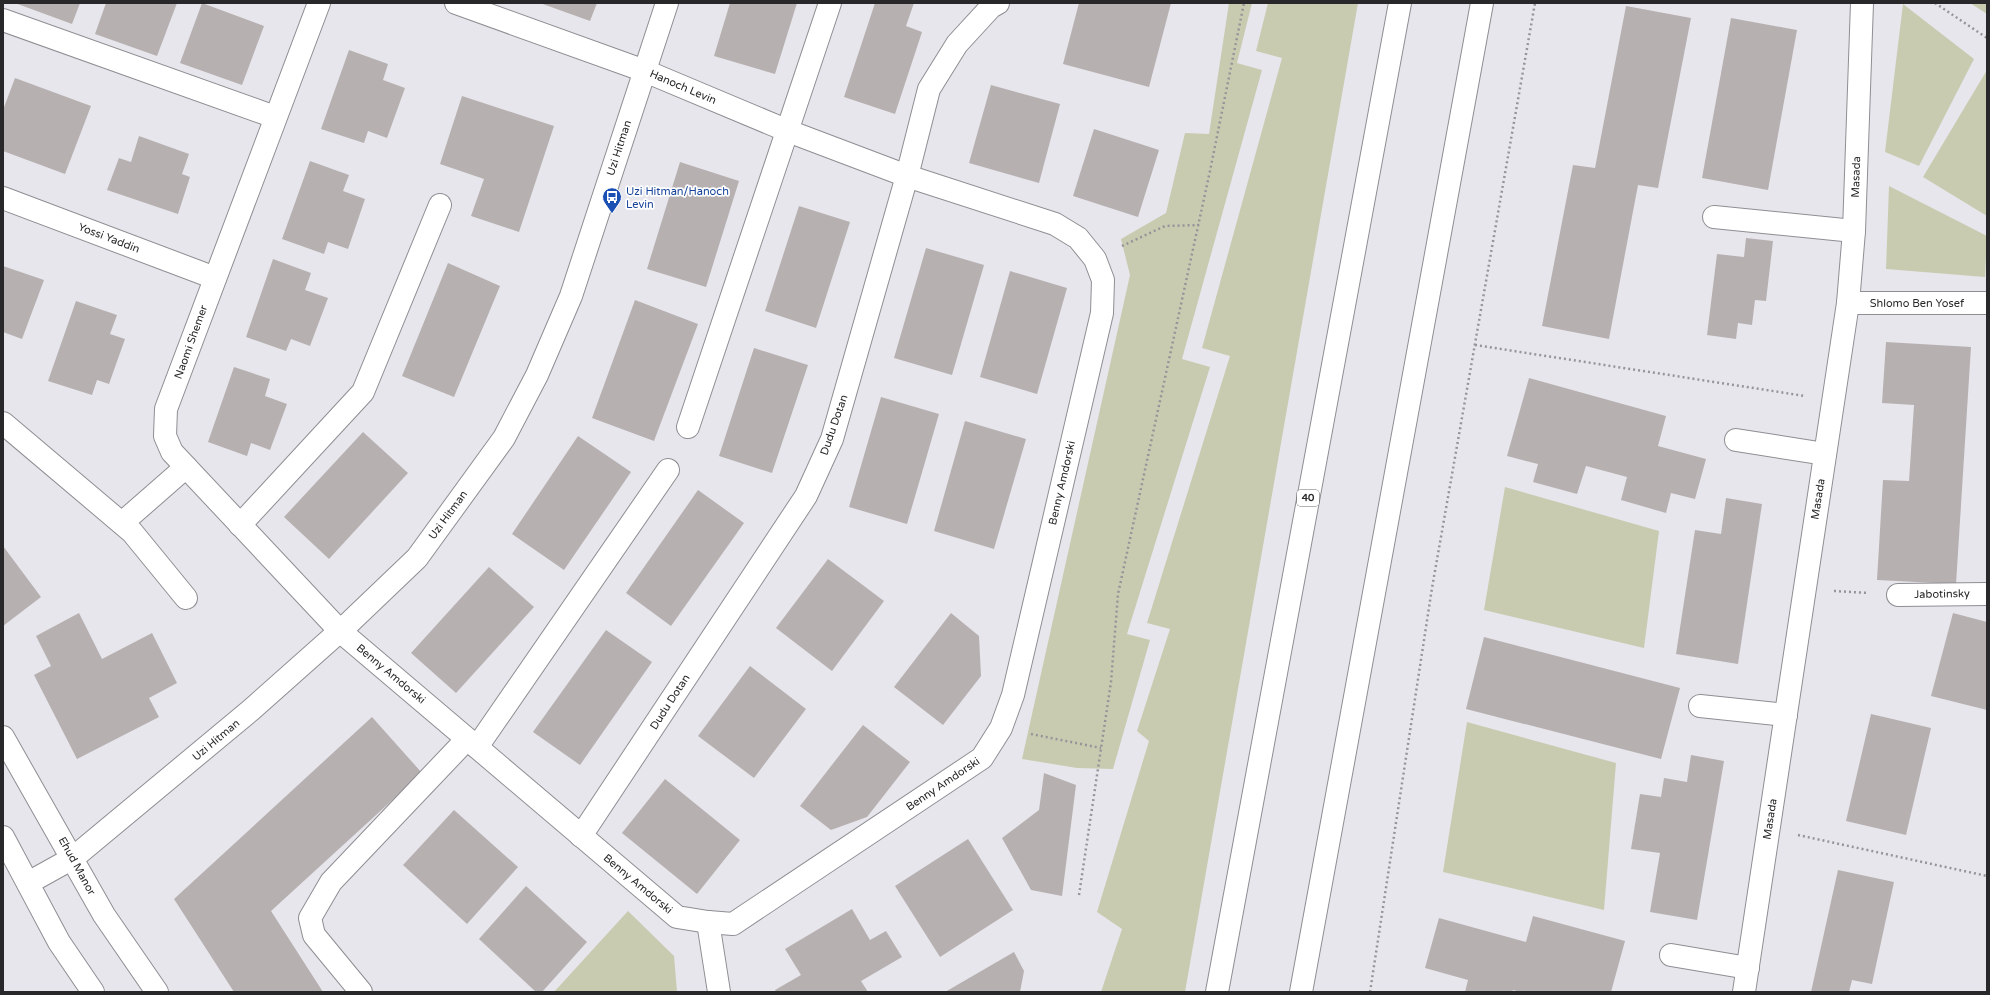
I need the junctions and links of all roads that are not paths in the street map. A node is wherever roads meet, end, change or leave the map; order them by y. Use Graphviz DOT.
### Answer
graph roads {
  1 [pos="320,3"];
  2 [pos="456,3"];
  3 [pos="667,3"];
  4 [pos="830,3"];
  5 [pos="998,3"];
  6 [pos="1400,3"];
  7 [pos="1482,3"];
  8 [pos="1862,3"];
  9 [pos="3,20"];
  10 [pos="645,71"];
  11 [pos="275,117"];
  12 [pos="788,131"];
  13 [pos="908,176"];
  14 [pos="3,198"];
  15 [pos="440,205"];
  16 [pos="1714,217"];
  17 [pos="1854,231"];
  18 [pos="215,278"];
  19 [pos="1848,303"];
  20 [pos="1987,303"];
  21 [pos="3,422"];
  22 [pos="688,427"];
  23 [pos="1736,440"];
  24 [pos="1825,454"];
  25 [pos="186,467"];
  26 [pos="668,470"];
  27 [pos="122,523"];
  28 [pos="240,525"];
  29 [pos="1987,594"];
  30 [pos="1898,595"];
  31 [pos="186,598"];
  32 [pos="340,631"];
  33 [pos="1700,706"];
  34 [pos="1786,715"];
  35 [pos="3,737"];
  36 [pos="472,743"];
  37 [pos="581,836"];
  38 [pos="3,837"];
  39 [pos="73,858"];
  40 [pos="28,883"];
  41 [pos="708,922"];
  42 [pos="1671,955"];
  43 [pos="1748,968"];
  44 [pos="93,992"];
  45 [pos="157,992"];
  46 [pos="360,992"];
  47 [pos="719,992"];
  48 [pos="1216,992"];
  49 [pos="1301,992"];
  50 [pos="1744,992"];
  1 -- 11 [label="main road, Naomi Shemer"];
  2 -- 10 [label="main road, Hanoch Levin"];
  3 -- 10 [label="main road, Uzi Hitman"];
  4 -- 12 [label="main road"];
  5 -- 13 [label="main road, Dudu Dotan"];
  6 -- 48 [label="main road, 40"];
  7 -- 49 [label="main road"];
  8 -- 17 [label="main road, Masada"];
  9 -- 11 [label="main road"];
  10 -- 12 [label="main road, Hanoch Levin"];
  10 -- 32 [label="main road, Uzi Hitman"];
  11 -- 18 [label="main road, Naomi Shemer"];
  12 -- 13 [label="main road, Hanoch Levin"];
  12 -- 22 [label="main road"];
  13 -- 37 [label="main road, Dudu Dotan"];
  13 -- 41 [label="main road, Benny Amdorski"];
  14 -- 18 [label="main road, Yossi Yaddin"];
  15 -- 28 [label="main road"];
  16 -- 17 [label="main road"];
  17 -- 19 [label="main road, Masada"];
  18 -- 25 [label="main road, Naomi Shemer"];
  19 -- 20 [label="main road, Shlomo Ben Yosef"];
  19 -- 24 [label="main road, Masada"];
  21 -- 27 [label="main road"];
  23 -- 24 [label="main road"];
  24 -- 34 [label="main road, Masada"];
  25 -- 27 [label="main road"];
  25 -- 28 [label="main road, Naomi Shemer"];
  26 -- 36 [label="main road"];
  27 -- 31 [label="main road"];
  28 -- 32 [label="main road, Naomi Shemer"];
  29 -- 30 [label="main road, Jabotinsky"];
  32 -- 36 [label="main road, Benny Amdorski"];
  32 -- 39 [label="main road, Uzi Hitman"];
  33 -- 34 [label="main road"];
  34 -- 43 [label="main road, Masada"];
  35 -- 39 [label="main road, Ehud Manor"];
  36 -- 37 [label="main road, Benny Amdorski"];
  36 -- 46 [label="main road"];
  37 -- 41 [label="main road, Benny Amdorski"];
  38 -- 40 [label="main road"];
  39 -- 40 [label="main road, Uzi Hitman"];
  39 -- 45 [label="main road, Ehud Manor"];
  40 -- 44 [label="main road"];
  41 -- 47 [label="main road"];
  42 -- 43 [label="main road"];
  43 -- 50 [label="main road, Masada"];
}
